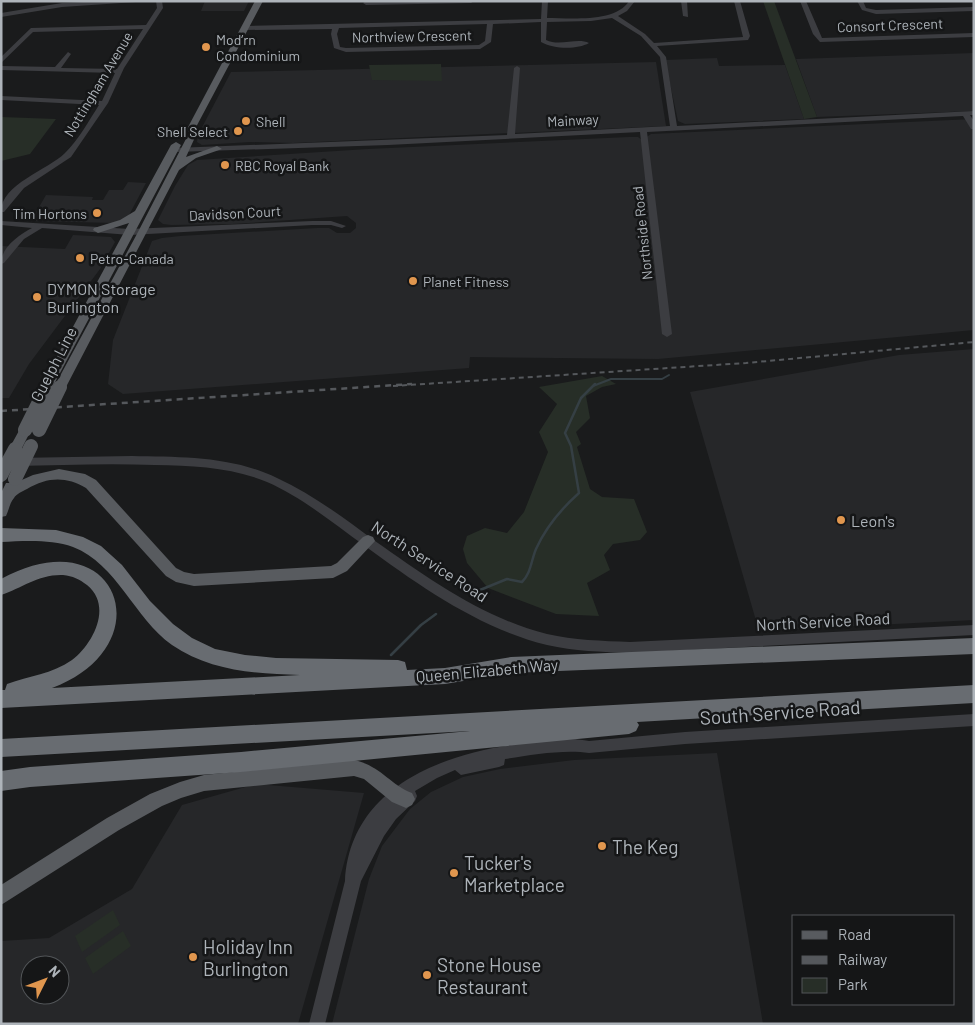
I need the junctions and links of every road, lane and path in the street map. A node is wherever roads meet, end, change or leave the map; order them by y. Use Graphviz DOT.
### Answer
graph roads {
  1 [pos="148,1"];
  2 [pos="159,1"];
  3 [pos="259,1"];
  4 [pos="471,1"];
  5 [pos="545,1"];
  6 [pos="632,1"];
  7 [pos="684,1"];
  8 [pos="737,1"];
  9 [pos="803,1"];
  10 [pos="860,1"];
  11 [pos="914,1"];
  12 [pos="120,2"];
  13 [pos="417,2"];
  14 [pos="367,5"];
  15 [pos="974,9"];
  16 [pos="920,11"];
  17 [pos="1,16"];
  18 [pos="613,16"];
  19 [pos="686,16"];
  20 [pos="371,17"];
  21 [pos="543,21"];
  22 [pos="490,23"];
  23 [pos="371,25"];
  24 [pos="336,26"];
  25 [pos="147,27"];
  26 [pos="245,28"];
  27 [pos="974,34"];
  28 [pos="586,43"];
  29 [pos="652,45"];
  30 [pos="68,54"];
  31 [pos="1,62"];
  32 [pos="1,68"];
  33 [pos="516,68"];
  34 [pos="56,70"];
  35 [pos="119,72"];
  36 [pos="1,98"];
  37 [pos="104,103"];
  38 [pos="970,113"];
  39 [pos="974,127"];
  40 [pos="674,128"];
  41 [pos="643,130"];
  42 [pos="511,136"];
  43 [pos="217,149"];
  44 [pos="178,150"];
  45 [pos="174,170"];
  46 [pos="1,210"];
  47 [pos="140,212"];
  48 [pos="1,225"];
  49 [pos="22,226"];
  50 [pos="342,226"];
  51 [pos="42,227"];
  52 [pos="98,230"];
  53 [pos="130,232"];
  54 [pos="143,232"];
  55 [pos="11,246"];
  56 [pos="1,261"];
  57 [pos="667,334"];
  58 [pos="1,462"];
  59 [pos="1,475"];
  60 [pos="7,495"];
  61 [pos="1,512"];
  62 [pos="1,535"];
  63 [pos="368,541"];
  64 [pos="1,588"];
  65 [pos="974,630"];
  66 [pos="974,646"];
  67 [pos="511,665"];
  68 [pos="1,692"];
  69 [pos="974,694"];
  70 [pos="1,699"];
  71 [pos="703,710"];
  72 [pos="974,720"];
  73 [pos="1,748"];
  74 [pos="1,781"];
  75 [pos="401,798"];
  76 [pos="1,896"];
  77 [pos="318,1024"];
  1 -- 12 [label="street"];
  2 -- 25 [label="street, Nottingham Avenue"];
  3 -- 26 [label="main road, Guelph Line"];
  4 -- 13 [label="street"];
  5 -- 21 [label="street"];
  6 -- 18 [label="street"];
  7 -- 19 [label="street"];
  8 -- 29 [label="street"];
  9 -- 27 [label="street, Consort Crescent"];
  10 -- 16 [label="street"];
  11 -- 16 [label="street"];
  12 -- 17 [label="street"];
  13 -- 14 [label="street"];
  15 -- 16 [label="street"];
  18 -- 21 [label="street"];
  18 -- 29 [label="street"];
  20 -- 23 [label="street"];
  21 -- 22 [label="street"];
  21 -- 28 [label="street"];
  22 -- 23 [label="street"];
  22 -- 24 [label="street, Northview Crescent"];
  23 -- 24 [label="street"];
  24 -- 26 [label="street"];
  25 -- 31 [label="street"];
  25 -- 35 [label="street, Nottingham Avenue"];
  26 -- 44 [label="main road, Guelph Line"];
  29 -- 40 [label="street"];
  30 -- 34 [label="street"];
  32 -- 34 [label="street"];
  33 -- 42 [label="street"];
  34 -- 35 [label="street"];
  35 -- 37 [label="street, Nottingham Avenue"];
  36 -- 37 [label="street"];
  37 -- 46 [label="street, Nottingham Avenue"];
  38 -- 39 [label="street"];
  38 -- 40 [label="street, Mainway"];
  40 -- 41 [label="street, Mainway"];
  41 -- 42 [label="street, Mainway"];
  41 -- 57 [label="street, Northside Road"];
  42 -- 43 [label="street, Mainway"];
  43 -- 44 [label="street, Mainway"];
  43 -- 45 [label="main road"];
  44 -- 45 [label="main road, Guelph Line"];
  44 -- 47 [label="main road, Guelph Line"];
  45 -- 54 [label="main road, Guelph Line"];
  47 -- 52 [label="main road"];
  47 -- 53 [label="main road, Guelph Line"];
  48 -- 49 [label="street, Davidson Court"];
  49 -- 51 [label="street, Davidson Court"];
  49 -- 55 [label="street"];
  50 -- 54 [label="street, Davidson Court"];
  51 -- 52 [label="street, Davidson Court"];
  51 -- 55 [label="street"];
  52 -- 53 [label="street, Davidson Court"];
  53 -- 54 [label="street, Davidson Court"];
  53 -- 59 [label="main road, Guelph Line, bridge"];
  54 -- 60 [label="main road, Guelph Line, bridge"];
  55 -- 56 [label="street"];
  58 -- 63 [label="street, North Service Road"];
  60 -- 61 [label="main road, Guelph Line"];
  60 -- 63 [label="main road"];
  62 -- 67 [label="highway"];
  63 -- 65 [label="street, North Service Road"];
  64 -- 68 [label="highway"];
  66 -- 67 [label="highway, Queen Elizabeth Way"];
  67 -- 70 [label="highway, Queen Elizabeth Way"];
  69 -- 71 [label="highway"];
  71 -- 73 [label="highway"];
  71 -- 74 [label="highway"];
  72 -- 75 [label="street, South Service Road"];
  75 -- 76 [label="main road"];
  75 -- 77 [label="street, South Service Road"];
}
